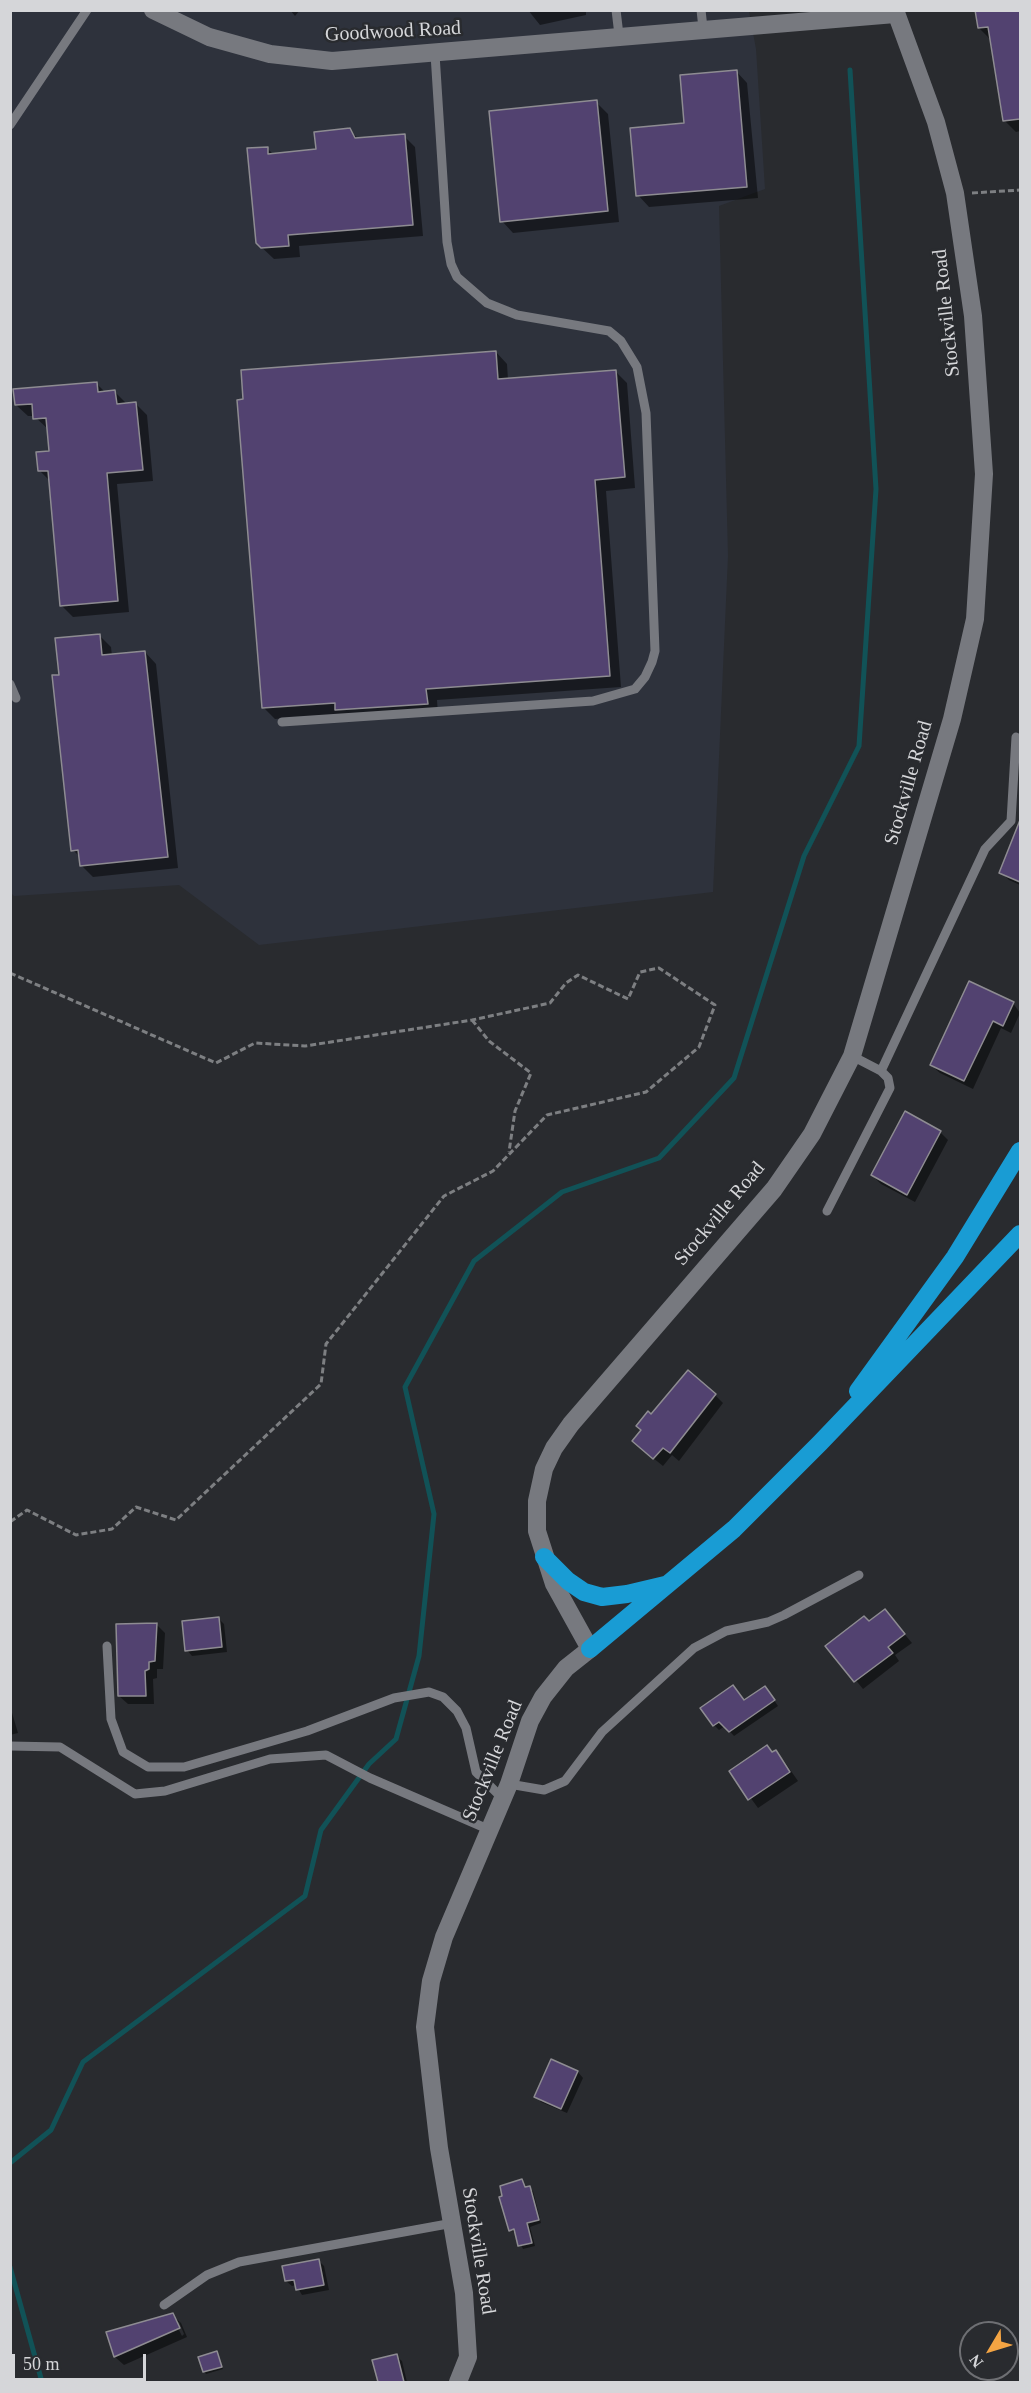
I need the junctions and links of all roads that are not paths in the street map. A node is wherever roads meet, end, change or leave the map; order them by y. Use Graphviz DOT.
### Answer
graph roads {
  1 [pos="87,10"];
  2 [pos="153,10"];
  3 [pos="616,10"];
  4 [pos="895,12"];
  5 [pos="702,19"];
  6 [pos="619,35"];
  7 [pos="435,54"];
  8 [pos="10,125"];
  9 [pos="10,684"];
  10 [pos="16,698"];
  11 [pos="282,722"];
  12 [pos="1016,737"];
  13 [pos="852,1056"];
  14 [pos="881,1071"];
  15 [pos="1020,1151"];
  16 [pos="827,1211"];
  17 [pos="1020,1234"];
  18 [pos="820,1443"];
  19 [pos="544,1557"];
  20 [pos="860,1575"];
  21 [pos="670,1584"];
  22 [pos="107,1646"];
  23 [pos="590,1649"];
  24 [pos="10,1746"];
  25 [pos="506,1792"];
  26 [pos="490,1830"];
  27 [pos="453,2223"];
  28 [pos="164,2305"];
  29 [pos="458,2382"];
  1 -- 8 [label="lane"];
  2 -- 7 [label="street, Goodwood Road"];
  3 -- 6 [label="lane"];
  4 -- 5 [label="street, Goodwood Road"];
  4 -- 13 [label="street, Stockville Road"];
  5 -- 6 [label="street, Goodwood Road"];
  6 -- 7 [label="street, Goodwood Road"];
  7 -- 11 [label="lane"];
  9 -- 10 [label="lane"];
  12 -- 14 [label="lane"];
  13 -- 14 [label="lane"];
  13 -- 19 [label="street, Stockville Road"];
  14 -- 16 [label="lane"];
  15 -- 18 [label="highway"];
  17 -- 18 [label="highway"];
  18 -- 21 [label="highway"];
  19 -- 21 [label="highway"];
  19 -- 23 [label="street, Stockville Road"];
  20 -- 25 [label="lane"];
  21 -- 23 [label="highway"];
  22 -- 25 [label="lane"];
  23 -- 25 [label="street, Stockville Road"];
  24 -- 26 [label="lane"];
  25 -- 26 [label="street, Stockville Road"];
  26 -- 27 [label="street, Stockville Road"];
  27 -- 28 [label="lane"];
  27 -- 29 [label="street, Stockville Road"];
}
